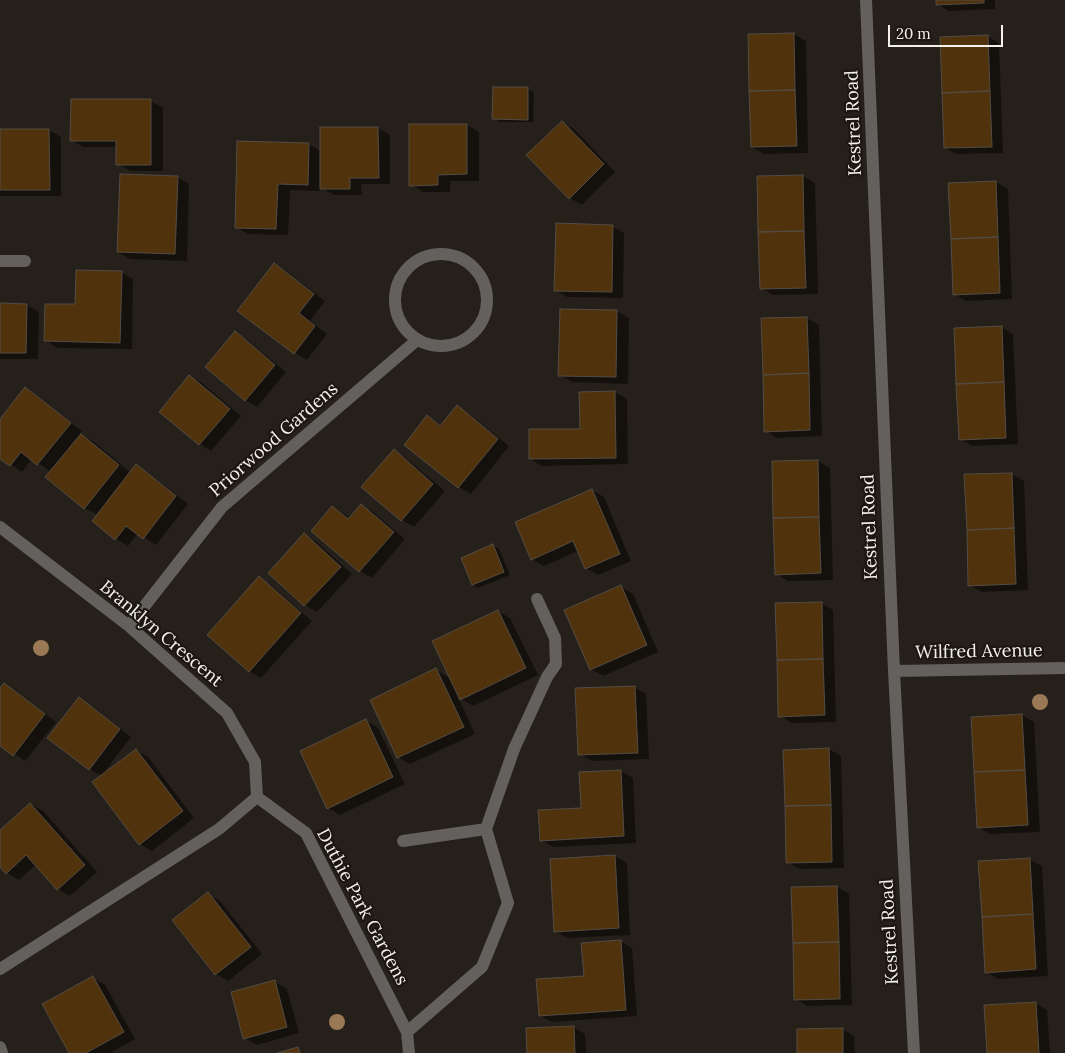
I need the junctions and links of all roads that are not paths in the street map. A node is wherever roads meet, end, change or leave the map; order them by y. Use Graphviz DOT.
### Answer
graph roads {
  1 [pos="866,0"];
  2 [pos="0,261"];
  3 [pos="25,261"];
  4 [pos="417,340"];
  5 [pos="0,527"];
  6 [pos="537,599"];
  7 [pos="129,626"];
  8 [pos="1065,668"];
  9 [pos="894,671"];
  10 [pos="257,797"];
  11 [pos="486,829"];
  12 [pos="403,841"];
  13 [pos="0,968"];
  14 [pos="407,1032"];
  15 [pos="0,1047"];
  16 [pos="2,1053"];
  17 [pos="409,1053"];
  18 [pos="914,1053"];
  1 -- 9 [label="street, Kestrel Road"];
  2 -- 3 [label="street"];
  4 -- 4 [label="street"];
  4 -- 7 [label="street, Priorwood Gardens"];
  5 -- 7 [label="street, Branklyn Crescent"];
  6 -- 11 [label="street"];
  7 -- 10 [label="street, Branklyn Crescent"];
  8 -- 9 [label="street, Wilfred Avenue"];
  9 -- 18 [label="street, Kestrel Road"];
  10 -- 13 [label="street"];
  10 -- 14 [label="street, Duthie Park Gardens"];
  11 -- 12 [label="street"];
  11 -- 14 [label="street"];
  14 -- 17 [label="street, Duthie Park Gardens"];
  15 -- 16 [label="street"];
}
